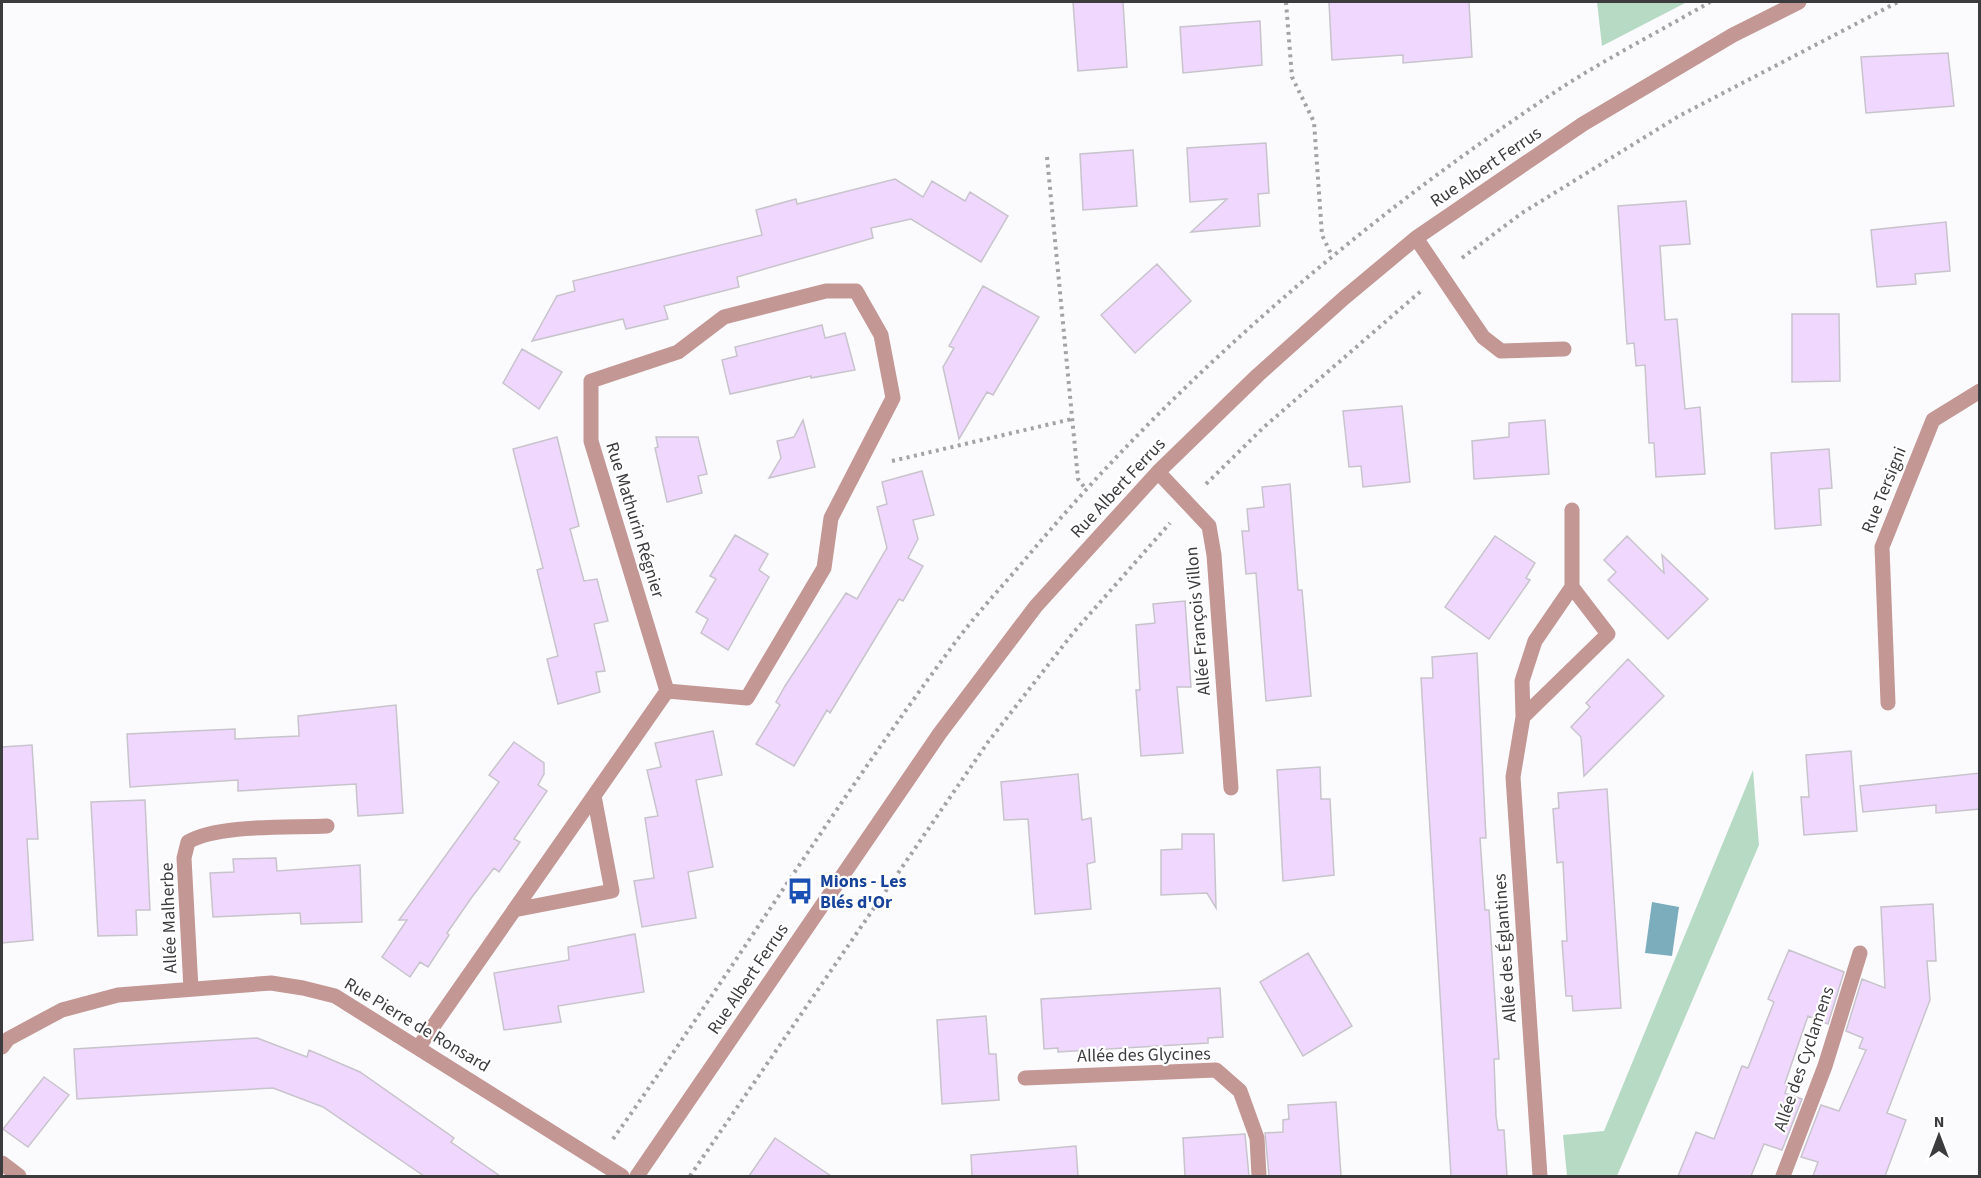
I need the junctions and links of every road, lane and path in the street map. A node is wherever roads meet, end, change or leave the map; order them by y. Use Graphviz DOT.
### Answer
graph roads {
  1 [pos="1286,2"];
  2 [pos="1799,2"];
  3 [pos="1047,157"];
  4 [pos="1416,238"];
  5 [pos="1332,256"];
  6 [pos="1564,349"];
  7 [pos="1980,391"];
  8 [pos="1072,418"];
  9 [pos="857,469"];
  10 [pos="1158,472"];
  11 [pos="1085,488"];
  12 [pos="1572,510"];
  13 [pos="1572,586"];
  14 [pos="667,691"];
  15 [pos="1888,703"];
  16 [pos="1522,717"];
  17 [pos="1231,788"];
  18 [pos="594,796"];
  19 [pos="327,826"];
  20 [pos="514,910"];
  21 [pos="1860,953"];
  22 [pos="191,989"];
  23 [pos="4,1040"];
  24 [pos="418,1048"];
  25 [pos="1025,1078"];
  26 [pos="2,1163"];
  27 [pos="19,1176"];
  28 [pos="622,1176"];
  29 [pos="637,1176"];
  30 [pos="1259,1176"];
  31 [pos="1540,1176"];
  32 [pos="1783,1176"];
  1 -- 5 [label="path"];
  2 -- 4 [label="street, Rue Albert Ferrus"];
  3 -- 8 [label="path"];
  4 -- 6 [label="street"];
  4 -- 10 [label="street, Rue Albert Ferrus"];
  7 -- 15 [label="street, Rue Tersigni"];
  8 -- 9 [label="path"];
  8 -- 11 [label="path"];
  9 -- 14 [label="street, Rue Mathurin Régnier"];
  9 -- 14 [label="street, Rue Mathurin Régnier"];
  10 -- 17 [label="street, Allée François Villon"];
  10 -- 29 [label="street, Rue Albert Ferrus"];
  12 -- 13 [label="street"];
  13 -- 16 [label="street, Allée des Églantines"];
  13 -- 16 [label="street"];
  14 -- 18 [label="street"];
  16 -- 31 [label="street, Allée des Églantines"];
  18 -- 20 [label="street"];
  18 -- 20 [label="street"];
  19 -- 22 [label="street, Allée Malherbe"];
  20 -- 24 [label="street"];
  21 -- 32 [label="street, Allée des Cyclamens"];
  22 -- 23 [label="street, Rue Pierre de Ronsard"];
  22 -- 24 [label="street, Rue Pierre de Ronsard"];
  24 -- 28 [label="street, Rue Pierre de Ronsard"];
  25 -- 30 [label="street, Allée des Glycines"];
  26 -- 27 [label="street"];
}
